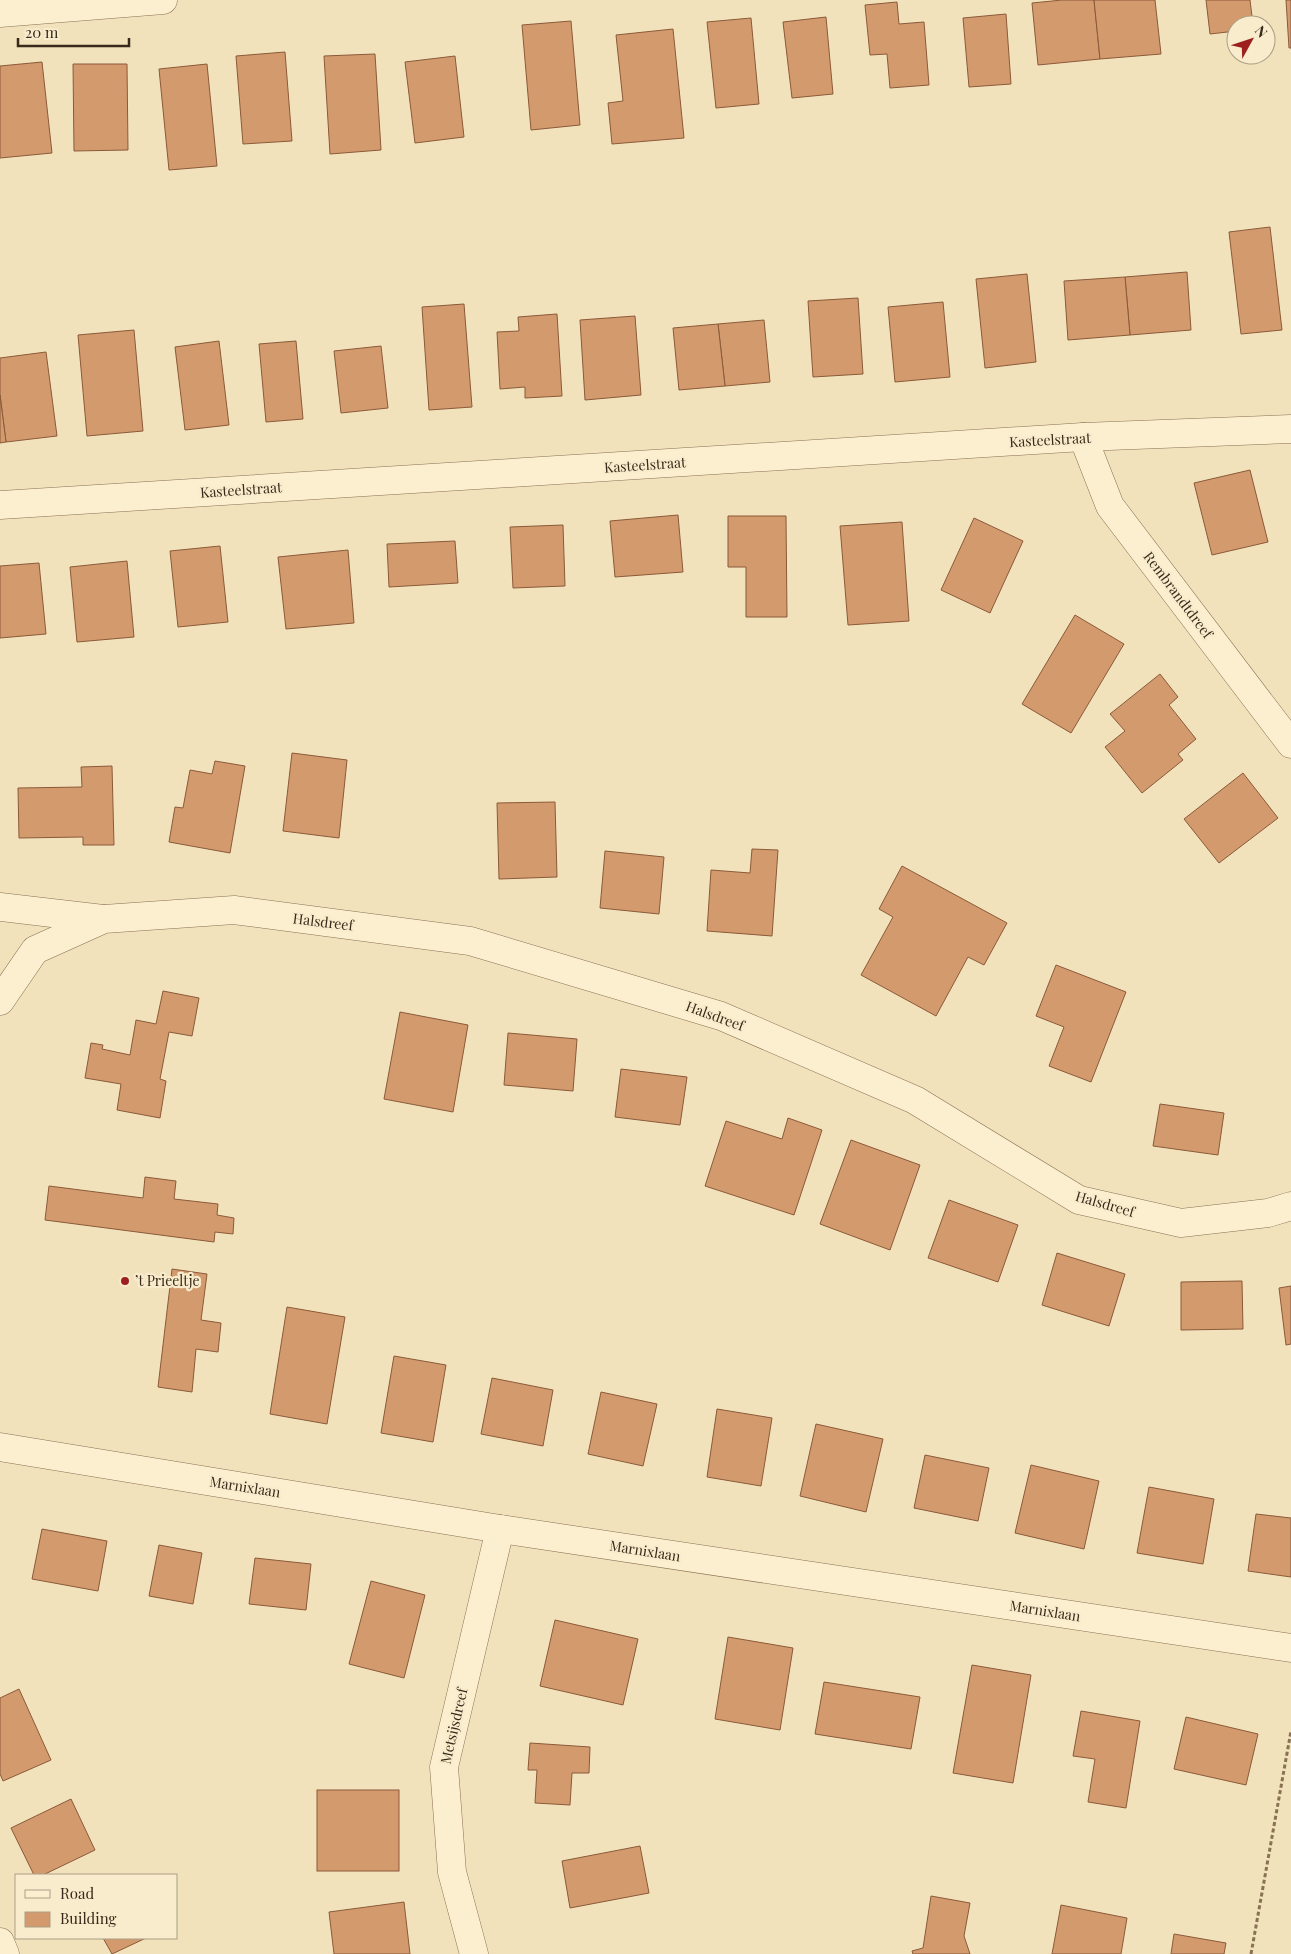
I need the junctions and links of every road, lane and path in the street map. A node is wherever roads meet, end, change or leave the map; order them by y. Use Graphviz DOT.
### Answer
graph roads {
  1 [pos="163,0"];
  2 [pos="0,13"];
  3 [pos="1291,428"];
  4 [pos="1083,438"];
  5 [pos="0,505"];
  6 [pos="1291,744"];
  7 [pos="0,908"];
  8 [pos="104,919"];
  9 [pos="0,1001"];
  10 [pos="1291,1206"];
  11 [pos="0,1447"];
  12 [pos="500,1530"];
  13 [pos="1291,1648"];
  14 [pos="1291,1732"];
  15 [pos="0,1942"];
  16 [pos="5,1954"];
  17 [pos="474,1954"];
  18 [pos="1251,1954"];
  1 -- 2 [label="street"];
  3 -- 4 [label="street, Kasteelstraat"];
  4 -- 5 [label="street, Kasteelstraat"];
  4 -- 6 [label="street, Rembrandtdreef"];
  7 -- 8 [label="street, Halsdreef"];
  8 -- 9 [label="street, Halsdreef"];
  8 -- 10 [label="street, Halsdreef"];
  11 -- 12 [label="street, Marnixlaan"];
  12 -- 13 [label="street, Marnixlaan"];
  12 -- 17 [label="street, Metsijsdreef"];
  14 -- 18 [label="path"];
  15 -- 16 [label="street"];
}
